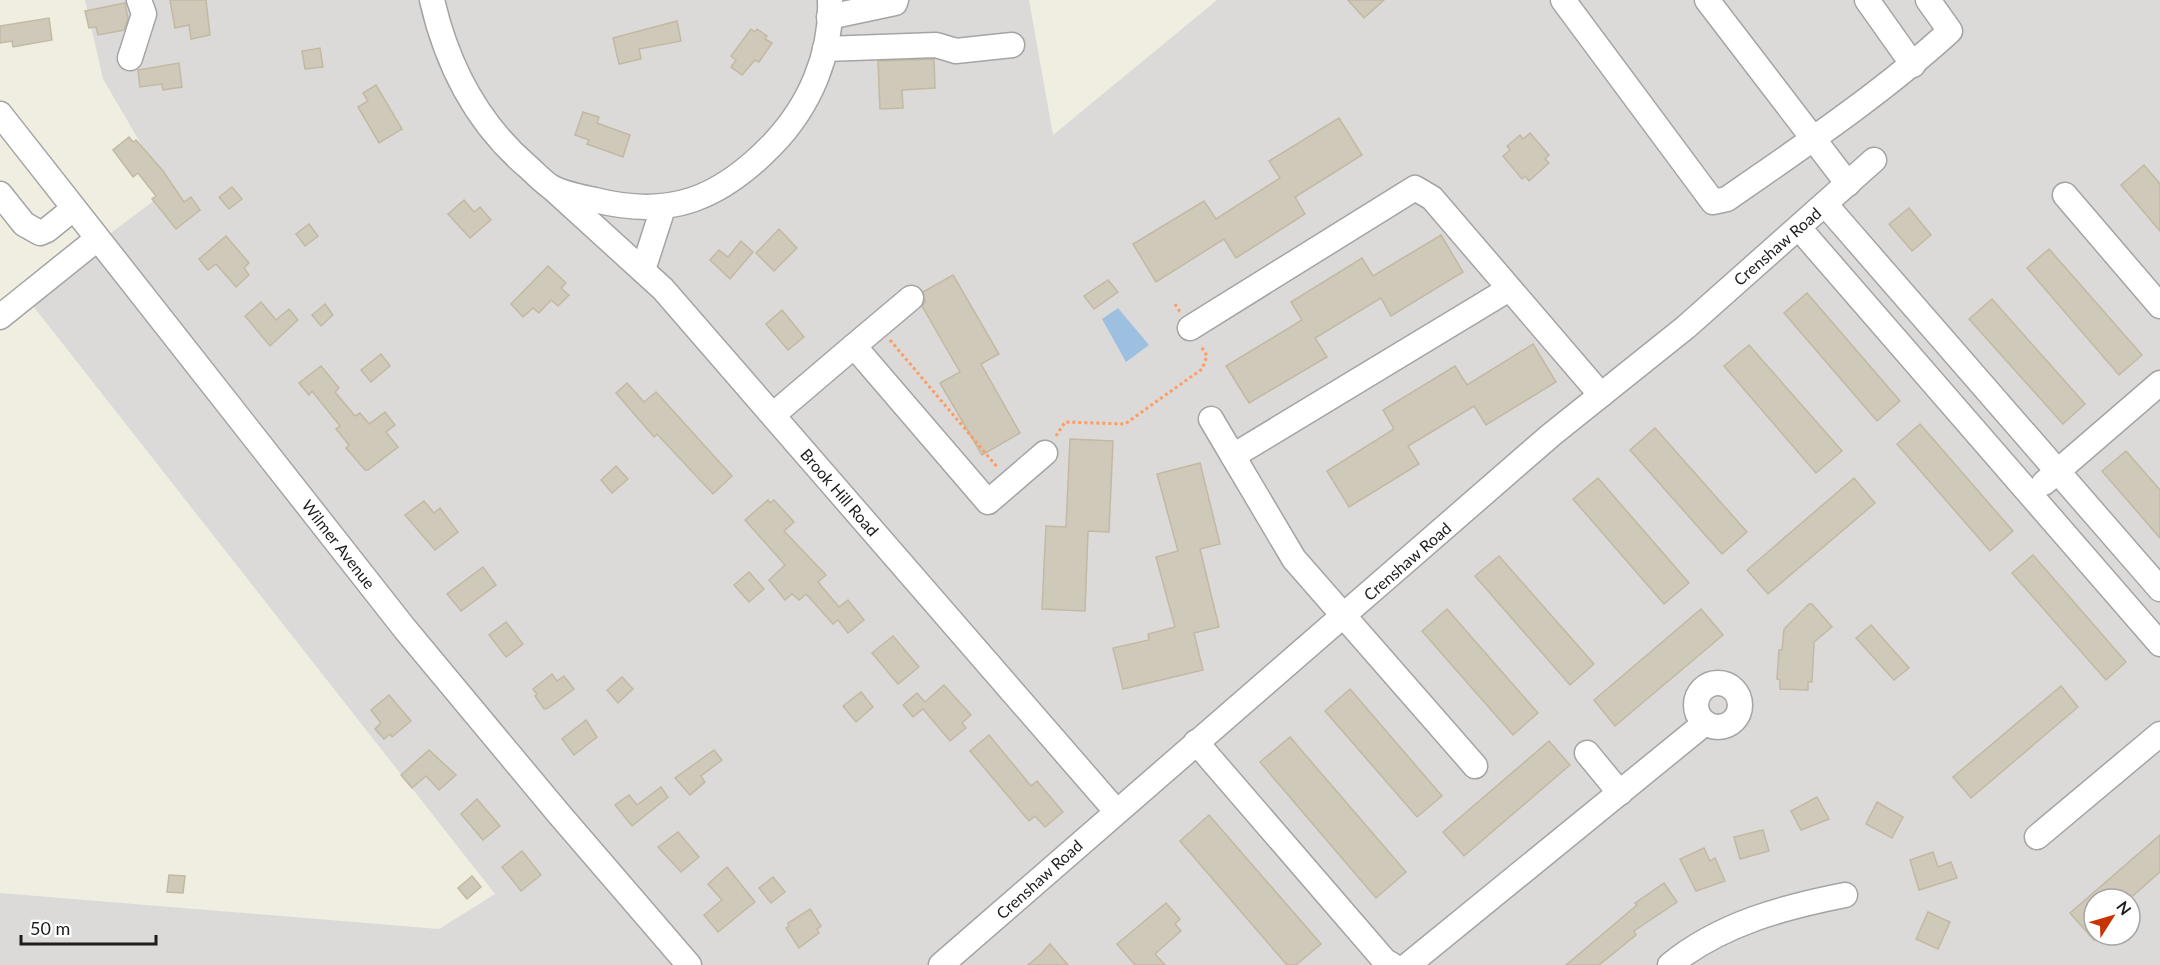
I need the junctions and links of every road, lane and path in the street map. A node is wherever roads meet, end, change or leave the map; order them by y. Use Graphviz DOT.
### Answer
graph roads {
  1 [pos="139,0"];
  2 [pos="432,0"];
  3 [pos="896,0"];
  4 [pos="1563,0"];
  5 [pos="1707,0"];
  6 [pos="1867,0"];
  7 [pos="1928,0"];
  8 [pos="830,9"];
  9 [pos="1012,45"];
  10 [pos="825,49"];
  11 [pos="130,58"];
  12 [pos="1913,65"];
  13 [pos="0,114"];
  14 [pos="1813,140"];
  15 [pos="1874,160"];
  16 [pos="1848,184"];
  17 [pos="551,187"];
  18 [pos="0,194"];
  19 [pos="2065,195"];
  20 [pos="1825,204"];
  21 [pos="663,208"];
  22 [pos="73,209"];
  23 [pos="1799,228"];
  24 [pos="97,239"];
  25 [pos="643,270"];
  26 [pos="1509,289"];
  27 [pos="911,298"];
  28 [pos="1175,304"];
  29 [pos="2160,306"];
  30 [pos="0,317"];
  31 [pos="1190,328"];
  32 [pos="885,335"];
  33 [pos="854,346"];
  34 [pos="2160,383"];
  35 [pos="1601,395"];
  36 [pos="773,415"];
  37 [pos="1210,419"];
  38 [pos="1045,453"];
  39 [pos="1233,456"];
  40 [pos="1001,473"];
  41 [pos="2057,473"];
  42 [pos="2031,495"];
  43 [pos="2160,589"];
  44 [pos="1342,616"];
  45 [pos="2160,644"];
  46 [pos="1705,723"];
  47 [pos="2160,734"];
  48 [pos="1196,742"];
  49 [pos="1587,753"];
  50 [pos="1475,766"];
  51 [pos="1620,793"];
  52 [pos="1116,811"];
  53 [pos="2037,837"];
  54 [pos="1845,895"];
  55 [pos="689,965"];
  56 [pos="941,965"];
  57 [pos="1392,965"];
  58 [pos="1408,965"];
  59 [pos="1671,965"];
  1 -- 11 [label="street"];
  2 -- 17 [label="street, Brook Hill Road"];
  3 -- 8 [label="street"];
  4 -- 14 [label="street"];
  5 -- 14 [label="street"];
  6 -- 12 [label="street"];
  7 -- 12 [label="street"];
  8 -- 10 [label="street"];
  9 -- 10 [label="street"];
  10 -- 21 [label="street"];
  12 -- 14 [label="street"];
  13 -- 22 [label="street, Wilmer Avenue"];
  14 -- 16 [label="street"];
  15 -- 16 [label="street, Crenshaw Road"];
  16 -- 20 [label="street, Crenshaw Road"];
  17 -- 21 [label="street"];
  17 -- 25 [label="street, Brook Hill Road"];
  18 -- 22 [label="street"];
  19 -- 29 [label="street"];
  20 -- 23 [label="street, Crenshaw Road"];
  20 -- 41 [label="street"];
  21 -- 25 [label="street"];
  22 -- 24 [label="street, Wilmer Avenue"];
  23 -- 35 [label="street, Crenshaw Road"];
  23 -- 42 [label="street"];
  24 -- 30 [label="street"];
  24 -- 55 [label="street, Wilmer Avenue"];
  25 -- 36 [label="street, Brook Hill Road"];
  26 -- 31 [label="street"];
  26 -- 35 [label="street"];
  26 -- 39 [label="street"];
  27 -- 33 [label="street"];
  28 -- 31 [label="path"];
  31 -- 38 [label="path"];
  32 -- 40 [label="path"];
  33 -- 36 [label="street"];
  33 -- 38 [label="street"];
  34 -- 41 [label="street"];
  35 -- 44 [label="street, Crenshaw Road"];
  36 -- 52 [label="street, Brook Hill Road"];
  37 -- 39 [label="street"];
  39 -- 44 [label="street"];
  41 -- 42 [label="street"];
  41 -- 43 [label="street"];
  42 -- 45 [label="street"];
  44 -- 48 [label="street, Crenshaw Road"];
  44 -- 50 [label="street"];
  46 -- 51 [label="street"];
  47 -- 53 [label="street"];
  48 -- 52 [label="street, Crenshaw Road"];
  48 -- 57 [label="street"];
  49 -- 51 [label="street"];
  51 -- 58 [label="street"];
  52 -- 56 [label="street, Crenshaw Road"];
  54 -- 59 [label="street"];
}
